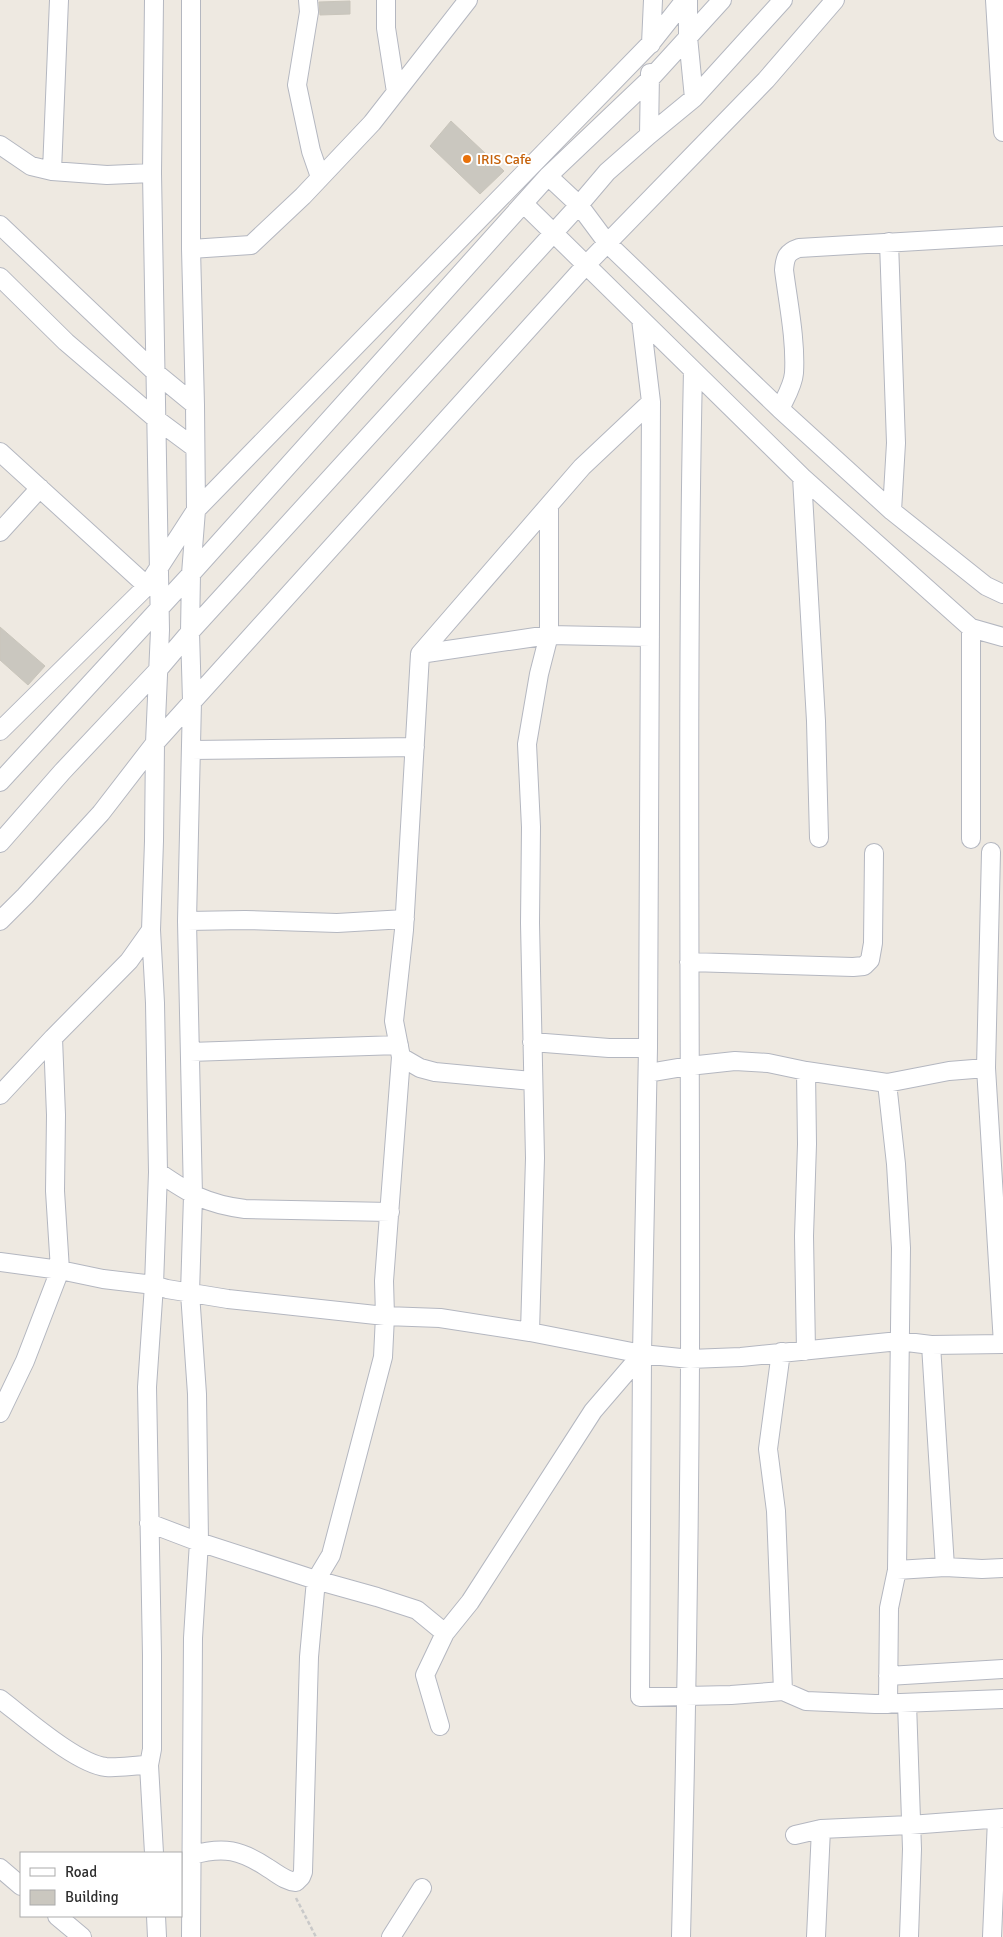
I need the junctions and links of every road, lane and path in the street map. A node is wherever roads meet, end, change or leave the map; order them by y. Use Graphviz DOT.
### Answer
graph roads {
  1 [pos="59,0"];
  2 [pos="154,0"];
  3 [pos="191,0"];
  4 [pos="308,0"];
  5 [pos="386,0"];
  6 [pos="468,0"];
  7 [pos="653,0"];
  8 [pos="686,0"];
  9 [pos="722,0"];
  10 [pos="783,0"];
  11 [pos="835,0"];
  12 [pos="995,0"];
  13 [pos="688,37"];
  14 [pos="651,43"];
  15 [pos="650,79"];
  16 [pos="396,92"];
  17 [pos="694,98"];
  18 [pos="1003,132"];
  19 [pos="649,134"];
  20 [pos="0,144"];
  21 [pos="52,170"];
  22 [pos="152,173"];
  23 [pos="548,176"];
  24 [pos="320,177"];
  25 [pos="524,204"];
  26 [pos="579,205"];
  27 [pos="0,225"];
  28 [pos="553,233"];
  29 [pos="1003,236"];
  30 [pos="889,242"];
  31 [pos="608,244"];
  32 [pos="191,249"];
  33 [pos="586,264"];
  34 [pos="0,277"];
  35 [pos="641,319"];
  36 [pos="693,370"];
  37 [pos="156,373"];
  38 [pos="651,402"];
  39 [pos="195,405"];
  40 [pos="780,409"];
  41 [pos="156,419"];
  42 [pos="195,448"];
  43 [pos="0,452"];
  44 [pos="802,477"];
  45 [pos="40,488"];
  46 [pos="549,507"];
  47 [pos="196,510"];
  48 [pos="892,511"];
  49 [pos="0,532"];
  50 [pos="160,567"];
  51 [pos="191,574"];
  52 [pos="147,586"];
  53 [pos="1003,594"];
  54 [pos="159,607"];
  55 [pos="971,628"];
  56 [pos="190,632"];
  57 [pos="549,635"];
  58 [pos="650,637"];
  59 [pos="1003,637"];
  60 [pos="420,654"];
  61 [pos="157,671"];
  62 [pos="192,701"];
  63 [pos="0,731"];
  64 [pos="155,743"];
  65 [pos="415,747"];
  66 [pos="191,750"];
  67 [pos="0,782"];
  68 [pos="819,838"];
  69 [pos="971,839"];
  70 [pos="0,843"];
  71 [pos="992,852"];
  72 [pos="874,853"];
  73 [pos="405,919"];
  74 [pos="0,920"];
  75 [pos="187,921"];
  76 [pos="151,930"];
  77 [pos="688,962"];
  78 [pos="54,1038"];
  79 [pos="532,1042"];
  80 [pos="648,1048"];
  81 [pos="400,1051"];
  82 [pos="190,1052"];
  83 [pos="689,1066"];
  84 [pos="986,1068"];
  85 [pos="806,1071"];
  86 [pos="648,1073"];
  87 [pos="532,1082"];
  88 [pos="887,1082"];
  89 [pos="0,1095"];
  90 [pos="158,1172"];
  91 [pos="194,1196"];
  92 [pos="390,1212"];
  93 [pos="0,1262"];
  94 [pos="60,1270"];
  95 [pos="154,1285"];
  96 [pos="190,1292"];
  97 [pos="385,1316"];
  98 [pos="530,1332"];
  99 [pos="899,1341"];
  100 [pos="1003,1344"];
  101 [pos="931,1345"];
  102 [pos="781,1352"];
  103 [pos="806,1352"];
  104 [pos="642,1354"];
  105 [pos="690,1358"];
  106 [pos="0,1413"];
  107 [pos="149,1523"];
  108 [pos="198,1542"];
  109 [pos="945,1567"];
  110 [pos="1003,1568"];
  111 [pos="897,1570"];
  112 [pos="316,1580"];
  113 [pos="445,1633"];
  114 [pos="1003,1669"];
  115 [pos="888,1676"];
  116 [pos="783,1691"];
  117 [pos="688,1695"];
  118 [pos="0,1699"];
  119 [pos="1003,1699"];
  120 [pos="907,1703"];
  121 [pos="888,1704"];
  122 [pos="440,1726"];
  123 [pos="149,1765"];
  124 [pos="1000,1819"];
  125 [pos="910,1825"];
  126 [pos="821,1829"];
  127 [pos="795,1835"];
  128 [pos="154,1852"];
  129 [pos="192,1855"];
  130 [pos="0,1868"];
  131 [pos="287,1881"];
  132 [pos="20,1885"];
  133 [pos="422,1888"];
  134 [pos="58,1917"];
  135 [pos="156,1917"];
  136 [pos="82,1937"];
  137 [pos="157,1937"];
  138 [pos="191,1937"];
  139 [pos="316,1937"];
  140 [pos="391,1937"];
  141 [pos="681,1937"];
  142 [pos="816,1937"];
  143 [pos="909,1937"];
  144 [pos="992,1937"];
  1 -- 21 [label="street"];
  2 -- 22 [label="street"];
  3 -- 32 [label="street"];
  4 -- 24 [label="street"];
  5 -- 16 [label="street"];
  6 -- 16 [label="street"];
  7 -- 14 [label="street"];
  8 -- 13 [label="street"];
  8 -- 14 [label="street"];
  9 -- 13 [label="street"];
  10 -- 17 [label="street"];
  11 -- 31 [label="street"];
  12 -- 18 [label="street"];
  13 -- 15 [label="street"];
  13 -- 17 [label="street"];
  14 -- 15 [label="street"];
  14 -- 47 [label="street"];
  15 -- 19 [label="street"];
  15 -- 23 [label="street"];
  16 -- 24 [label="street"];
  17 -- 19 [label="street"];
  19 -- 26 [label="street"];
  20 -- 21 [label="street"];
  21 -- 22 [label="street"];
  22 -- 37 [label="street"];
  23 -- 25 [label="street"];
  23 -- 26 [label="street"];
  24 -- 32 [label="street"];
  25 -- 28 [label="street"];
  25 -- 51 [label="street"];
  26 -- 28 [label="street"];
  26 -- 31 [label="street"];
  27 -- 37 [label="street"];
  28 -- 33 [label="street"];
  28 -- 56 [label="street"];
  29 -- 30 [label="street"];
  30 -- 40 [label="street"];
  30 -- 48 [label="street"];
  31 -- 33 [label="street"];
  31 -- 40 [label="street"];
  32 -- 39 [label="street"];
  33 -- 35 [label="street"];
  33 -- 62 [label="street"];
  34 -- 41 [label="street"];
  35 -- 36 [label="street"];
  35 -- 38 [label="street"];
  36 -- 44 [label="street"];
  36 -- 77 [label="street"];
  37 -- 39 [label="street"];
  37 -- 41 [label="street"];
  38 -- 46 [label="street"];
  38 -- 58 [label="street"];
  39 -- 42 [label="street"];
  40 -- 48 [label="street"];
  41 -- 42 [label="street"];
  41 -- 50 [label="street"];
  42 -- 47 [label="street"];
  43 -- 45 [label="street"];
  44 -- 55 [label="street"];
  44 -- 68 [label="street"];
  45 -- 49 [label="street"];
  45 -- 52 [label="street"];
  46 -- 57 [label="street"];
  46 -- 60 [label="street"];
  47 -- 50 [label="street"];
  47 -- 51 [label="street"];
  48 -- 53 [label="street"];
  50 -- 52 [label="street"];
  50 -- 54 [label="street"];
  51 -- 54 [label="street"];
  51 -- 56 [label="street"];
  52 -- 63 [label="street"];
  54 -- 61 [label="street"];
  54 -- 67 [label="street"];
  55 -- 59 [label="street"];
  55 -- 69 [label="street"];
  56 -- 61 [label="street"];
  56 -- 62 [label="street"];
  57 -- 58 [label="street"];
  57 -- 60 [label="street"];
  57 -- 79 [label="street"];
  58 -- 80 [label="street"];
  60 -- 65 [label="street"];
  61 -- 64 [label="street"];
  61 -- 70 [label="street"];
  62 -- 64 [label="street"];
  62 -- 66 [label="street"];
  64 -- 74 [label="street"];
  64 -- 76 [label="street"];
  65 -- 66 [label="street"];
  65 -- 73 [label="street"];
  66 -- 75 [label="street"];
  71 -- 84 [label="street"];
  72 -- 77 [label="street"];
  73 -- 75 [label="street"];
  73 -- 81 [label="street"];
  75 -- 82 [label="street"];
  76 -- 78 [label="street"];
  76 -- 90 [label="street"];
  77 -- 83 [label="street"];
  78 -- 89 [label="street"];
  78 -- 94 [label="street"];
  79 -- 80 [label="street"];
  79 -- 87 [label="street"];
  80 -- 86 [label="street"];
  81 -- 82 [label="street"];
  81 -- 87 [label="street"];
  81 -- 92 [label="street"];
  82 -- 91 [label="street"];
  83 -- 85 [label="street"];
  83 -- 86 [label="street"];
  83 -- 105 [label="street"];
  84 -- 88 [label="street"];
  84 -- 100 [label="street"];
  85 -- 88 [label="street"];
  85 -- 103 [label="street"];
  86 -- 104 [label="street"];
  87 -- 98 [label="street"];
  88 -- 99 [label="street"];
  90 -- 91 [label="street"];
  90 -- 95 [label="street"];
  91 -- 92 [label="street"];
  91 -- 96 [label="street"];
  92 -- 97 [label="street"];
  93 -- 94 [label="street"];
  94 -- 95 [label="street"];
  94 -- 106 [label="street"];
  95 -- 96 [label="street"];
  95 -- 107 [label="street"];
  96 -- 97 [label="street"];
  96 -- 108 [label="street"];
  97 -- 98 [label="street"];
  97 -- 112 [label="street"];
  98 -- 104 [label="street"];
  99 -- 101 [label="street"];
  99 -- 103 [label="street"];
  99 -- 111 [label="street"];
  100 -- 101 [label="street"];
  101 -- 109 [label="street"];
  102 -- 103 [label="street"];
  102 -- 105 [label="street"];
  102 -- 116 [label="street"];
  104 -- 105 [label="street"];
  104 -- 113 [label="street"];
  104 -- 117 [label="street"];
  105 -- 117 [label="street"];
  107 -- 108 [label="street"];
  107 -- 123 [label="street"];
  108 -- 112 [label="street"];
  108 -- 129 [label="street"];
  109 -- 110 [label="street"];
  109 -- 111 [label="street"];
  111 -- 115 [label="street"];
  112 -- 113 [label="street"];
  112 -- 131 [label="street"];
  113 -- 122 [label="street"];
  114 -- 115 [label="street"];
  115 -- 121 [label="street"];
  116 -- 117 [label="street"];
  116 -- 121 [label="street"];
  117 -- 141 [label="street"];
  118 -- 123 [label="street"];
  119 -- 120 [label="street"];
  120 -- 121 [label="street"];
  120 -- 125 [label="street"];
  123 -- 128 [label="street"];
  124 -- 125 [label="street"];
  124 -- 144 [label="street"];
  125 -- 126 [label="street"];
  125 -- 143 [label="street"];
  126 -- 127 [label="street"];
  126 -- 142 [label="street"];
  129 -- 131 [label="street"];
  129 -- 138 [label="street"];
  130 -- 132 [label="street"];
  131 -- 139 [label="path"];
  133 -- 140 [label="street"];
  134 -- 136 [label="street"];
  135 -- 137 [label="street"];
}
